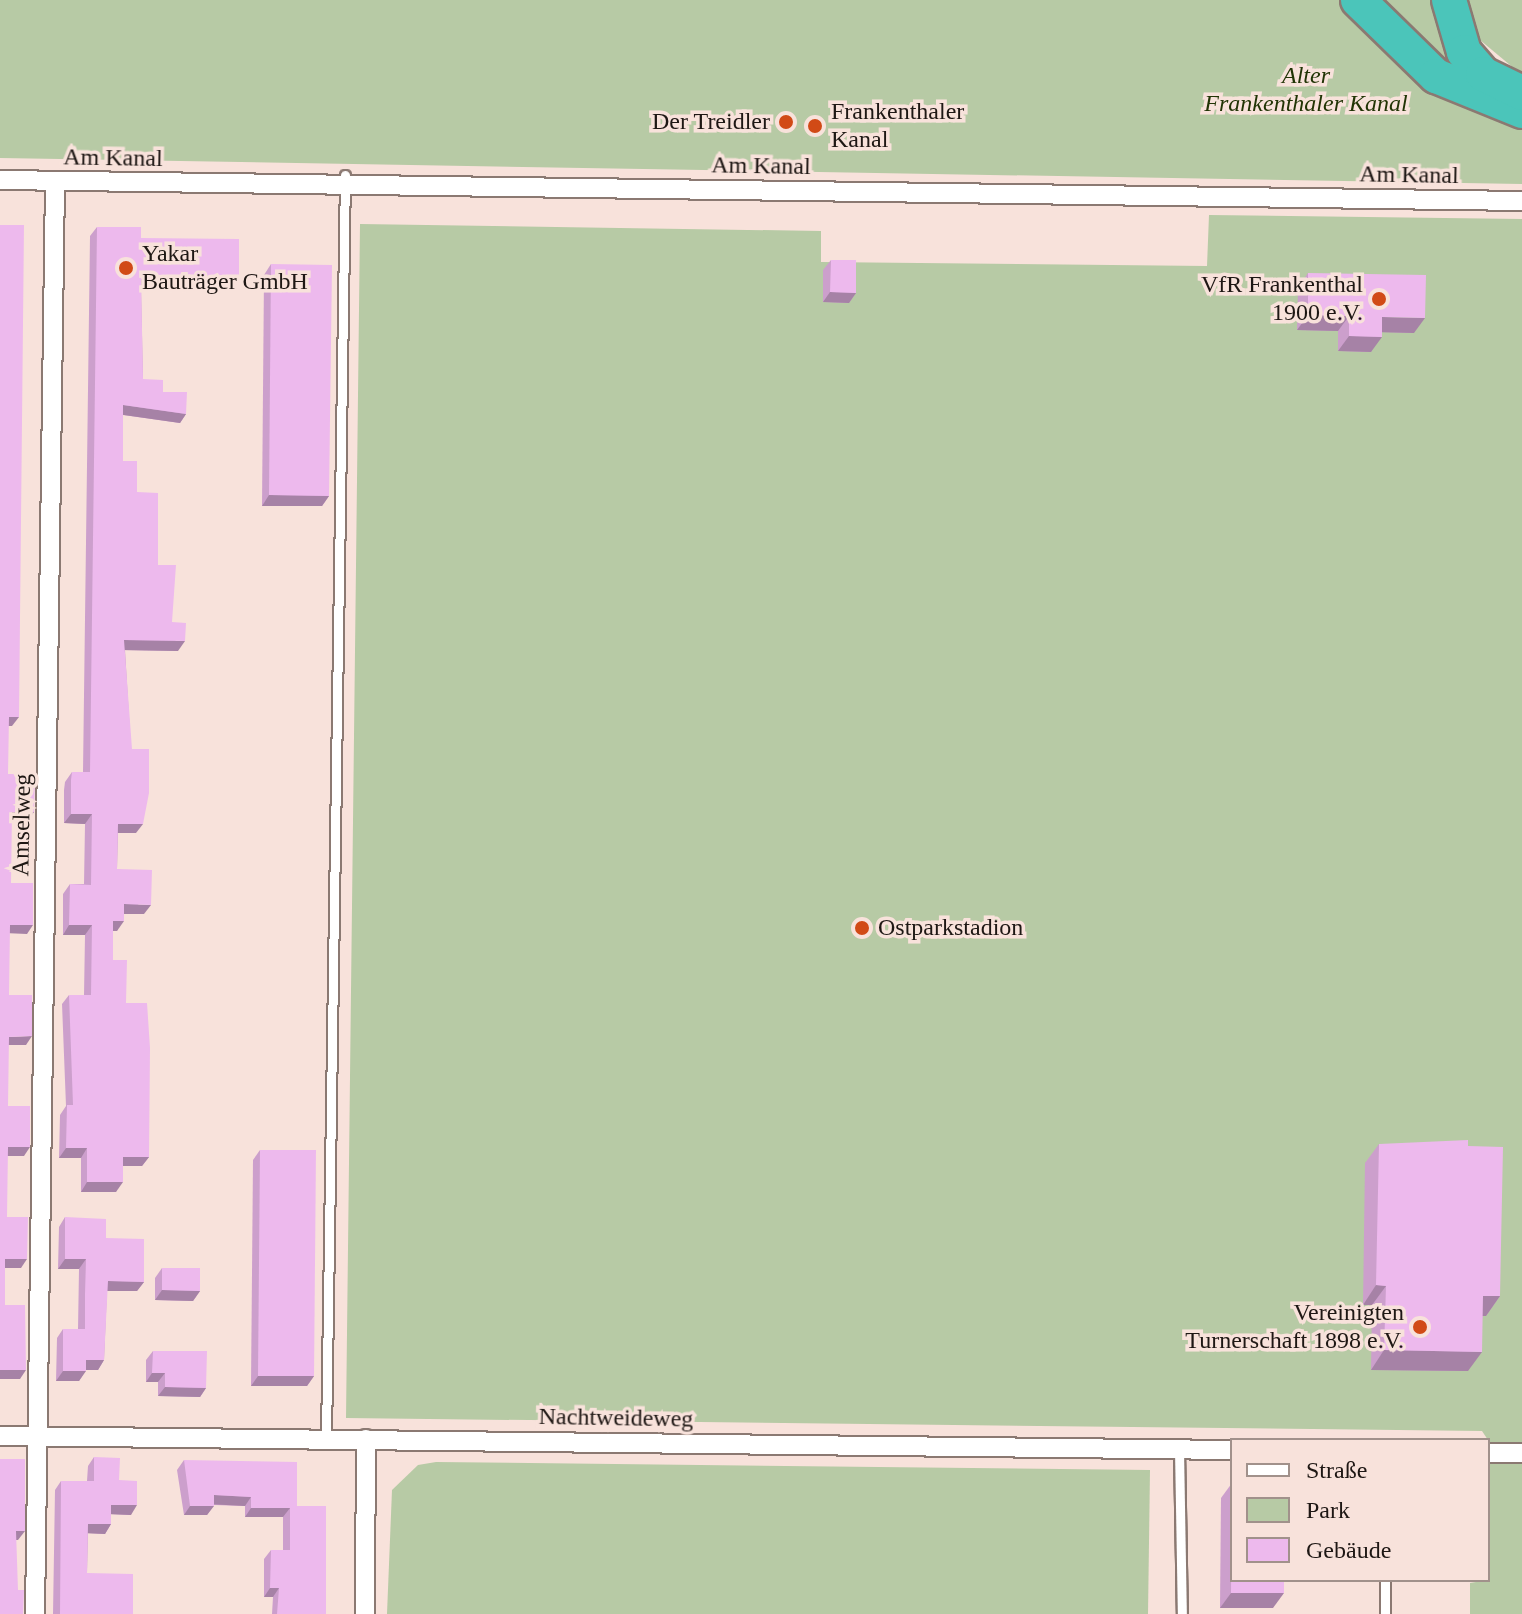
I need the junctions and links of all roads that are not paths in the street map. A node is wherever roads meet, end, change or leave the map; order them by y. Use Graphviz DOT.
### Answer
graph roads {
  1 [pos="1358,0"];
  2 [pos="1449,0"];
  3 [pos="1522,93"];
  4 [pos="1522,111"];
  5 [pos="0,180"];
  6 [pos="345,180"];
  7 [pos="55,181"];
  8 [pos="1522,201"];
  9 [pos="0,1436"];
  10 [pos="37,1436"];
  11 [pos="326,1439"];
  12 [pos="366,1439"];
  13 [pos="1179,1449"];
  14 [pos="1230,1450"];
  15 [pos="1490,1453"];
  16 [pos="1522,1453"];
  17 [pos="1385,1582"];
  18 [pos="35,1614"];
  19 [pos="365,1614"];
  20 [pos="1182,1614"];
  21 [pos="1385,1614"];
  1 -- 4 [label="highway"];
  2 -- 3 [label="highway"];
  5 -- 7 [label="street, Am Kanal"];
  6 -- 7 [label="street, Am Kanal"];
  6 -- 8 [label="street, Am Kanal"];
  6 -- 11 [label="lane"];
  7 -- 10 [label="street, Amselweg"];
  9 -- 10 [label="street, Nachtweideweg"];
  10 -- 11 [label="street, Nachtweideweg"];
  10 -- 18 [label="street, Amselweg"];
  11 -- 12 [label="street, Nachtweideweg"];
  12 -- 13 [label="street, Nachtweideweg"];
  12 -- 19 [label="street"];
  13 -- 14 [label="street, Nachtweideweg"];
  13 -- 20 [label="lane"];
  15 -- 16 [label="street"];
  17 -- 21 [label="lane"];
}
